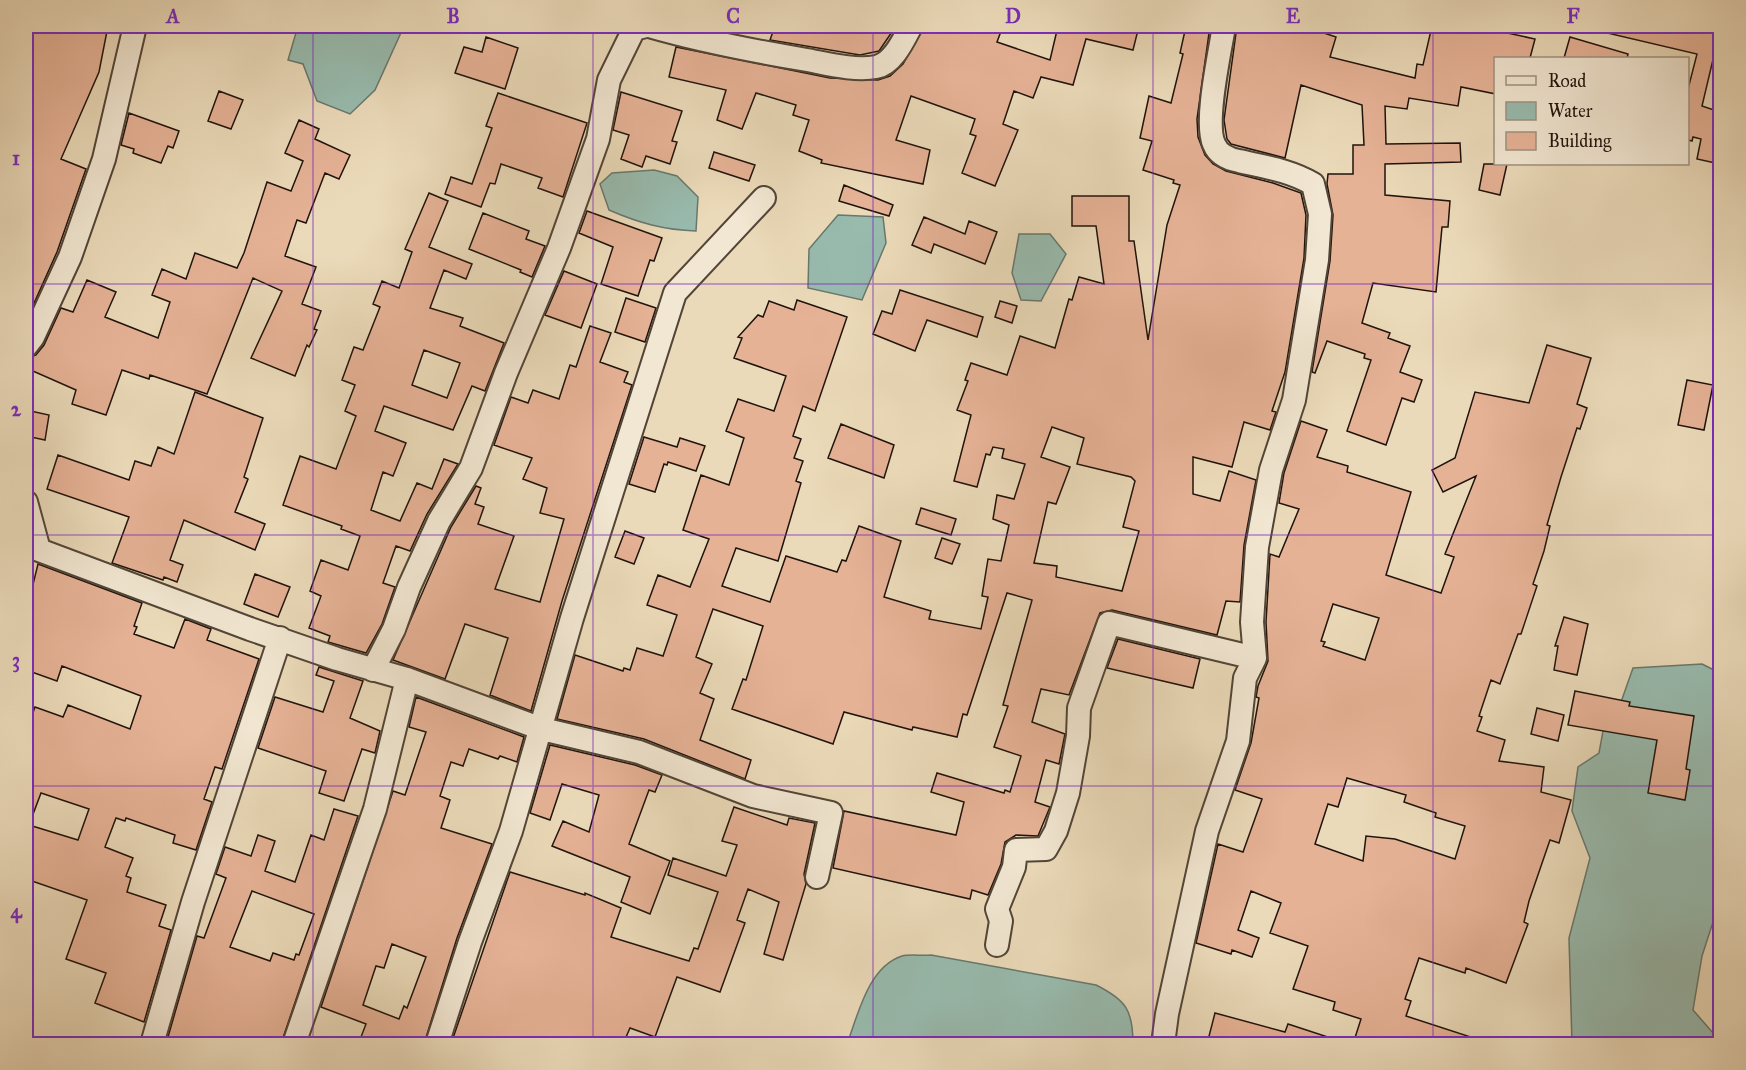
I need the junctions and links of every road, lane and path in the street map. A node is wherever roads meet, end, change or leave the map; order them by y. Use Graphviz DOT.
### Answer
graph roads {
  1 [pos="135,26"];
  2 [pos="647,26"];
  3 [pos="911,26"];
  4 [pos="1224,26"];
  5 [pos="764,198"];
  6 [pos="26,346"];
  7 [pos="26,502"];
  8 [pos="32,557"];
  9 [pos="280,638"];
  10 [pos="1255,658"];
  11 [pos="373,670"];
  12 [pos="407,679"];
  13 [pos="542,729"];
  14 [pos="817,877"];
  15 [pos="997,945"];
  16 [pos="152,1044"];
  17 [pos="294,1044"];
  18 [pos="437,1044"];
  19 [pos="1163,1044"];
  1 -- 6 [label="street"];
  2 -- 3 [label="street"];
  2 -- 11 [label="street"];
  4 -- 10 [label="street"];
  5 -- 13 [label="street"];
  7 -- 8 [label="street"];
  8 -- 9 [label="street"];
  9 -- 11 [label="street"];
  9 -- 16 [label="street"];
  10 -- 15 [label="street"];
  10 -- 19 [label="street"];
  11 -- 12 [label="street"];
  12 -- 13 [label="street"];
  12 -- 17 [label="street"];
  13 -- 14 [label="street"];
  13 -- 18 [label="street"];
}
